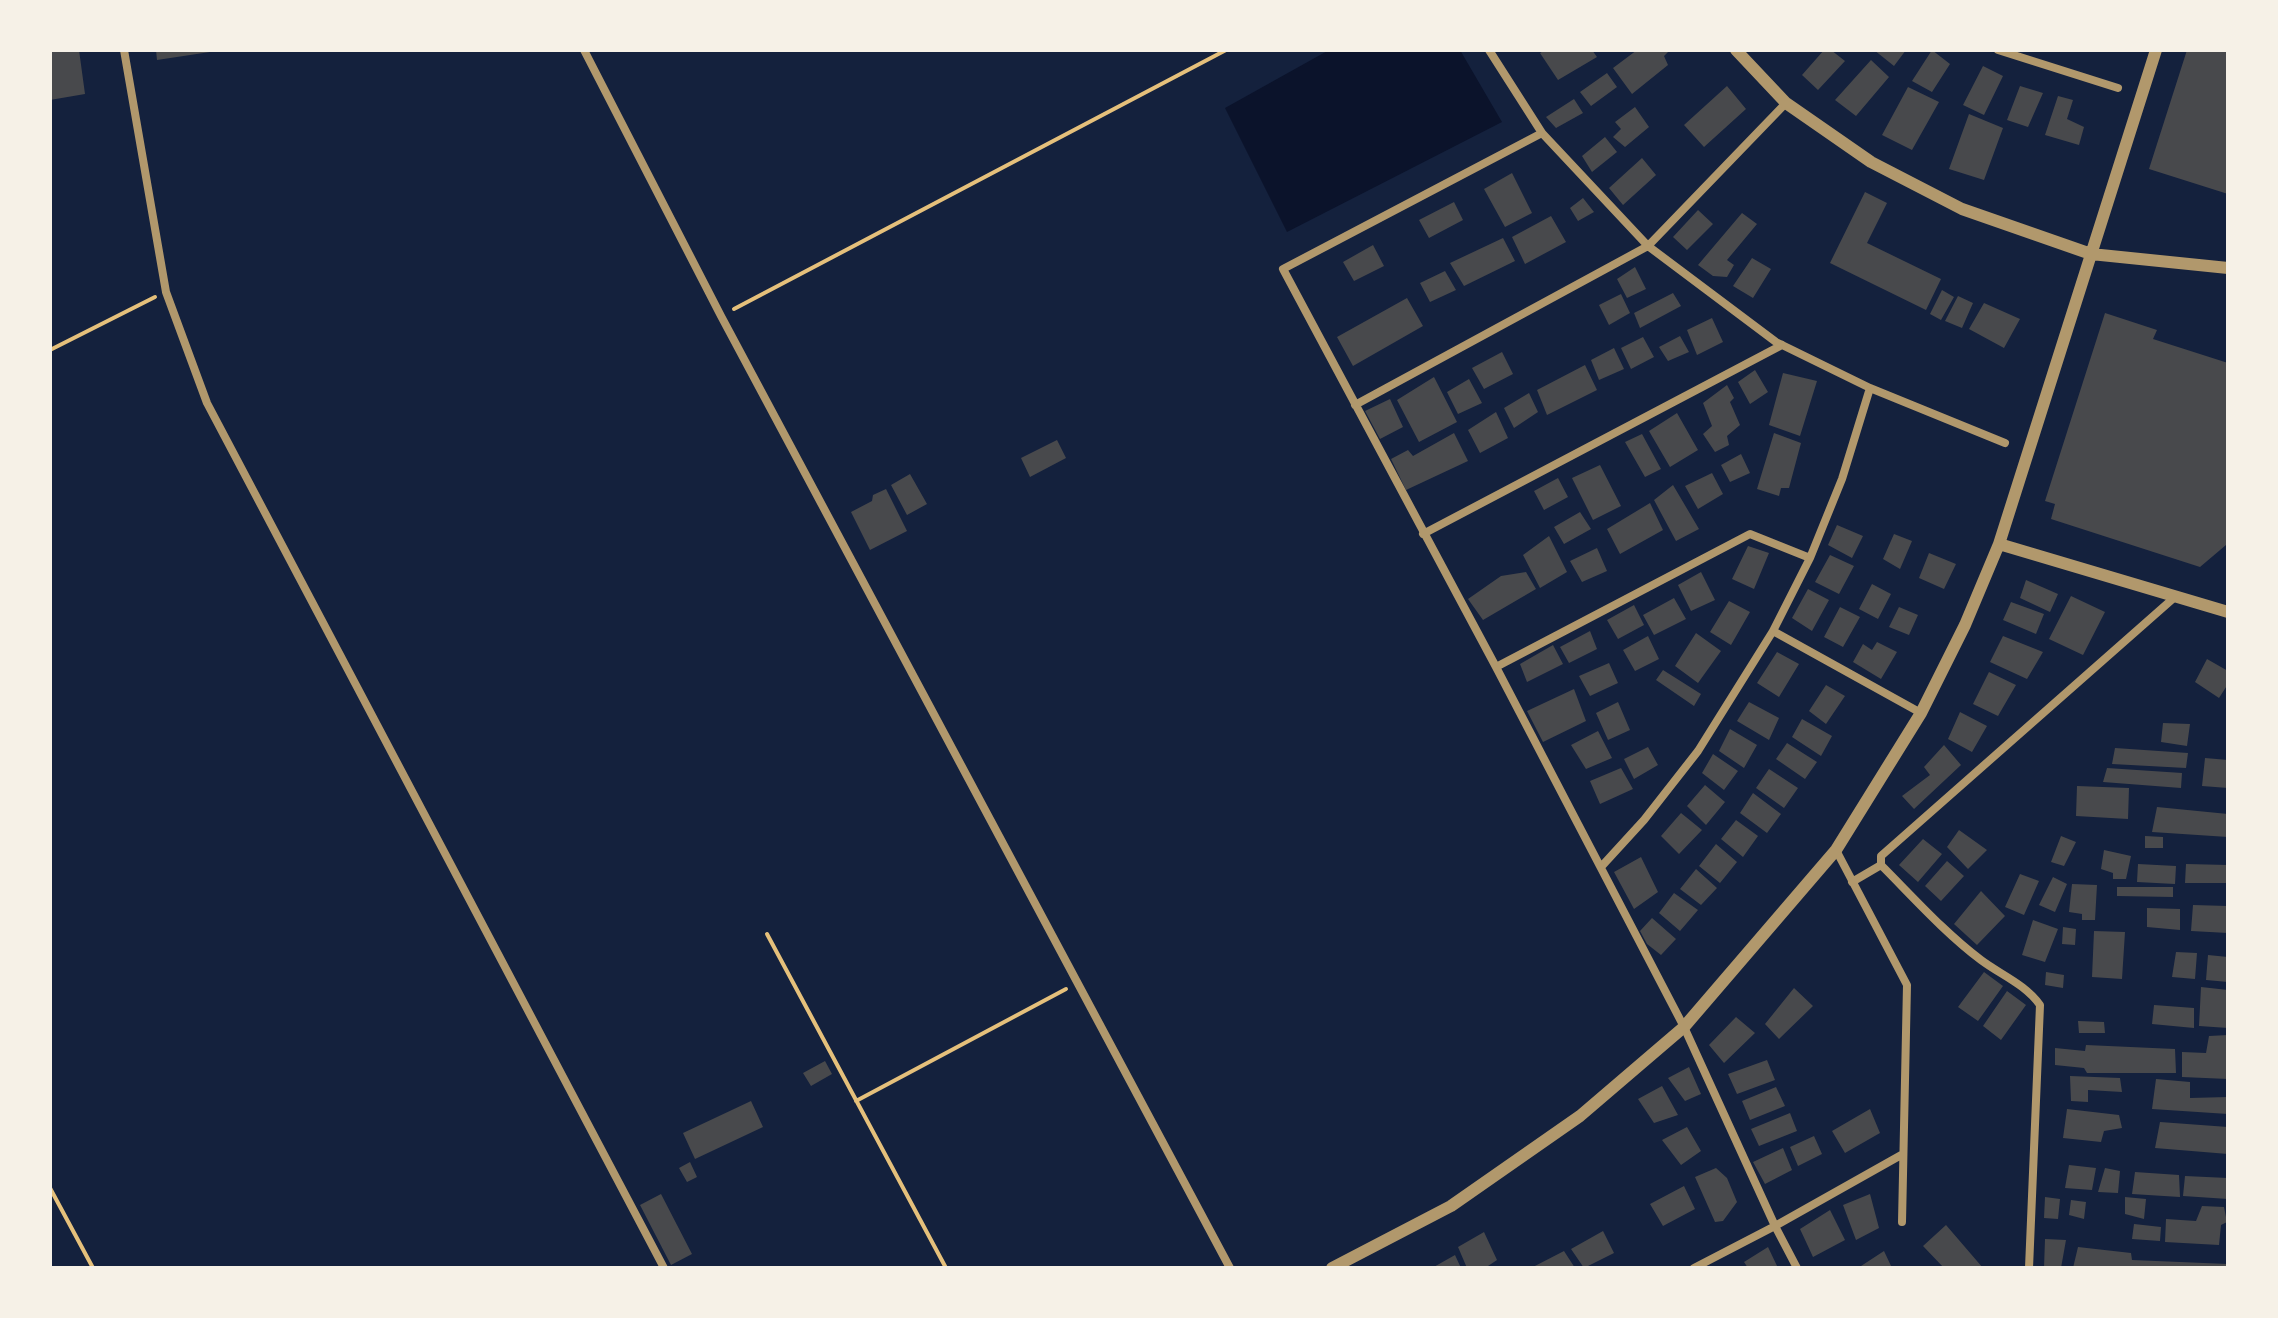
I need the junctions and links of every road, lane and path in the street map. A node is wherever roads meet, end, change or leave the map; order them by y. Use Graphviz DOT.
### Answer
graph roads {
  1 [pos="124,50"];
  2 [pos="584,50"];
  3 [pos="1226,50"];
  4 [pos="1489,50"];
  5 [pos="1736,50"];
  6 [pos="1998,50"];
  7 [pos="2156,50"];
  8 [pos="2118,88"];
  9 [pos="1786,103"];
  10 [pos="1542,133"];
  11 [pos="1648,246"];
  12 [pos="2091,254"];
  13 [pos="2228,268"];
  14 [pos="166,292"];
  15 [pos="721,316"];
  16 [pos="1782,345"];
  17 [pos="50,350"];
  18 [pos="1870,388"];
  19 [pos="1355,405"];
  20 [pos="2005,443"];
  21 [pos="1423,534"];
  22 [pos="1999,544"];
  23 [pos="1810,558"];
  24 [pos="2176,596"];
  25 [pos="2228,612"];
  26 [pos="1773,631"];
  27 [pos="1496,667"];
  28 [pos="1921,713"];
  29 [pos="1836,850"];
  30 [pos="1881,865"];
  31 [pos="1601,867"];
  32 [pos="1852,882"];
  33 [pos="767,934"];
  34 [pos="1077,983"];
  35 [pos="1684,1027"];
  36 [pos="856,1101"];
  37 [pos="1903,1154"];
  38 [pos="50,1188"];
  39 [pos="1902,1222"];
  40 [pos="1775,1226"];
  41 [pos="93,1268"];
  42 [pos="664,1268"];
  43 [pos="946,1268"];
  44 [pos="1230,1268"];
  45 [pos="1332,1268"];
  46 [pos="1694,1268"];
  47 [pos="1797,1268"];
  48 [pos="2029,1268"];
  1 -- 14 [label="street"];
  2 -- 15 [label="street"];
  3 -- 15 [label="path"];
  4 -- 10 [label="street"];
  5 -- 9 [label="street"];
  6 -- 8 [label="street"];
  7 -- 12 [label="street"];
  9 -- 11 [label="street"];
  9 -- 12 [label="street"];
  10 -- 11 [label="street"];
  10 -- 19 [label="street"];
  11 -- 16 [label="street"];
  11 -- 19 [label="street"];
  12 -- 13 [label="street"];
  12 -- 22 [label="street"];
  14 -- 17 [label="path"];
  14 -- 42 [label="street"];
  15 -- 34 [label="street"];
  16 -- 18 [label="street"];
  16 -- 21 [label="street"];
  18 -- 20 [label="street"];
  18 -- 23 [label="street"];
  19 -- 21 [label="street"];
  21 -- 27 [label="street"];
  22 -- 24 [label="street"];
  22 -- 28 [label="street"];
  23 -- 26 [label="street"];
  23 -- 27 [label="street"];
  24 -- 25 [label="street"];
  24 -- 30 [label="street"];
  26 -- 28 [label="street"];
  26 -- 31 [label="street"];
  27 -- 31 [label="street"];
  28 -- 29 [label="street"];
  29 -- 32 [label="street"];
  29 -- 35 [label="street"];
  30 -- 32 [label="street"];
  30 -- 48 [label="street"];
  31 -- 35 [label="street"];
  32 -- 37 [label="street"];
  33 -- 36 [label="path"];
  34 -- 36 [label="path"];
  34 -- 44 [label="street"];
  35 -- 40 [label="street"];
  35 -- 45 [label="street"];
  36 -- 43 [label="path"];
  37 -- 39 [label="street"];
  37 -- 40 [label="street"];
  38 -- 41 [label="path"];
  40 -- 46 [label="street"];
  40 -- 47 [label="street"];
}
